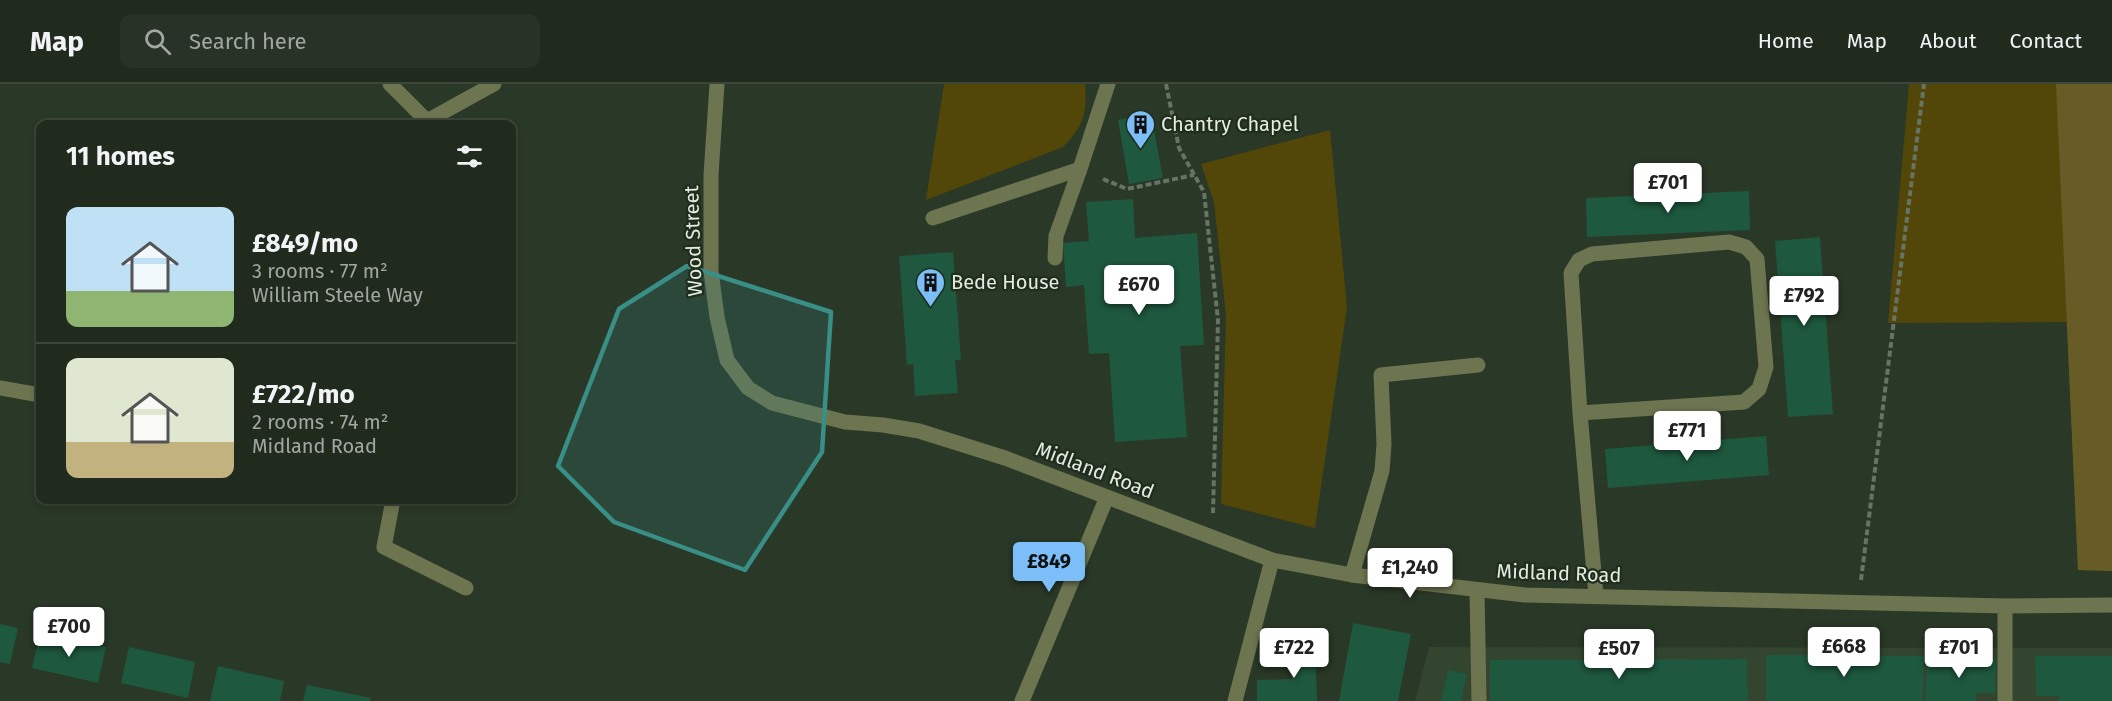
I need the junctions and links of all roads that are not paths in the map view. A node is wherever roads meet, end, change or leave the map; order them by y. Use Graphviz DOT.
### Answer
graph roads {
  1 [pos="390,84"];
  2 [pos="494,84"];
  3 [pos="717,84"];
  4 [pos="1108,84"];
  5 [pos="423,120"];
  6 [pos="431,120"];
  7 [pos="1080,169"];
  8 [pos="933,218"];
  9 [pos="1056,258"];
  10 [pos="1478,365"];
  11 [pos="0,388"];
  12 [pos="748,388"];
  13 [pos="36,393"];
  14 [pos="1580,413"];
  15 [pos="1107,497"];
  16 [pos="392,504"];
  17 [pos="1272,560"];
  18 [pos="1352,575"];
  19 [pos="466,588"];
  20 [pos="1477,590"];
  21 [pos="1596,596"];
  22 [pos="2005,606"];
  23 [pos="2112,606"];
  24 [pos="1022,701"];
  25 [pos="1235,701"];
  26 [pos="1479,701"];
  27 [pos="2005,701"];
  1 -- 5 [label="street"];
  2 -- 6 [label="street"];
  3 -- 12 [label="street, Wood Street"];
  4 -- 7 [label="street"];
  7 -- 8 [label="street"];
  7 -- 9 [label="street"];
  10 -- 18 [label="street"];
  11 -- 13 [label="street"];
  12 -- 15 [label="street, Midland Road"];
  14 -- 14 [label="street"];
  14 -- 21 [label="street"];
  15 -- 17 [label="street, Midland Road"];
  15 -- 24 [label="street"];
  16 -- 19 [label="street"];
  17 -- 18 [label="street, Midland Road"];
  17 -- 25 [label="street"];
  18 -- 20 [label="street, Midland Road"];
  20 -- 21 [label="street, Midland Road"];
  20 -- 26 [label="street"];
  21 -- 22 [label="street, Midland Road"];
  22 -- 23 [label="street, Midland Road"];
  22 -- 27 [label="street"];
}
